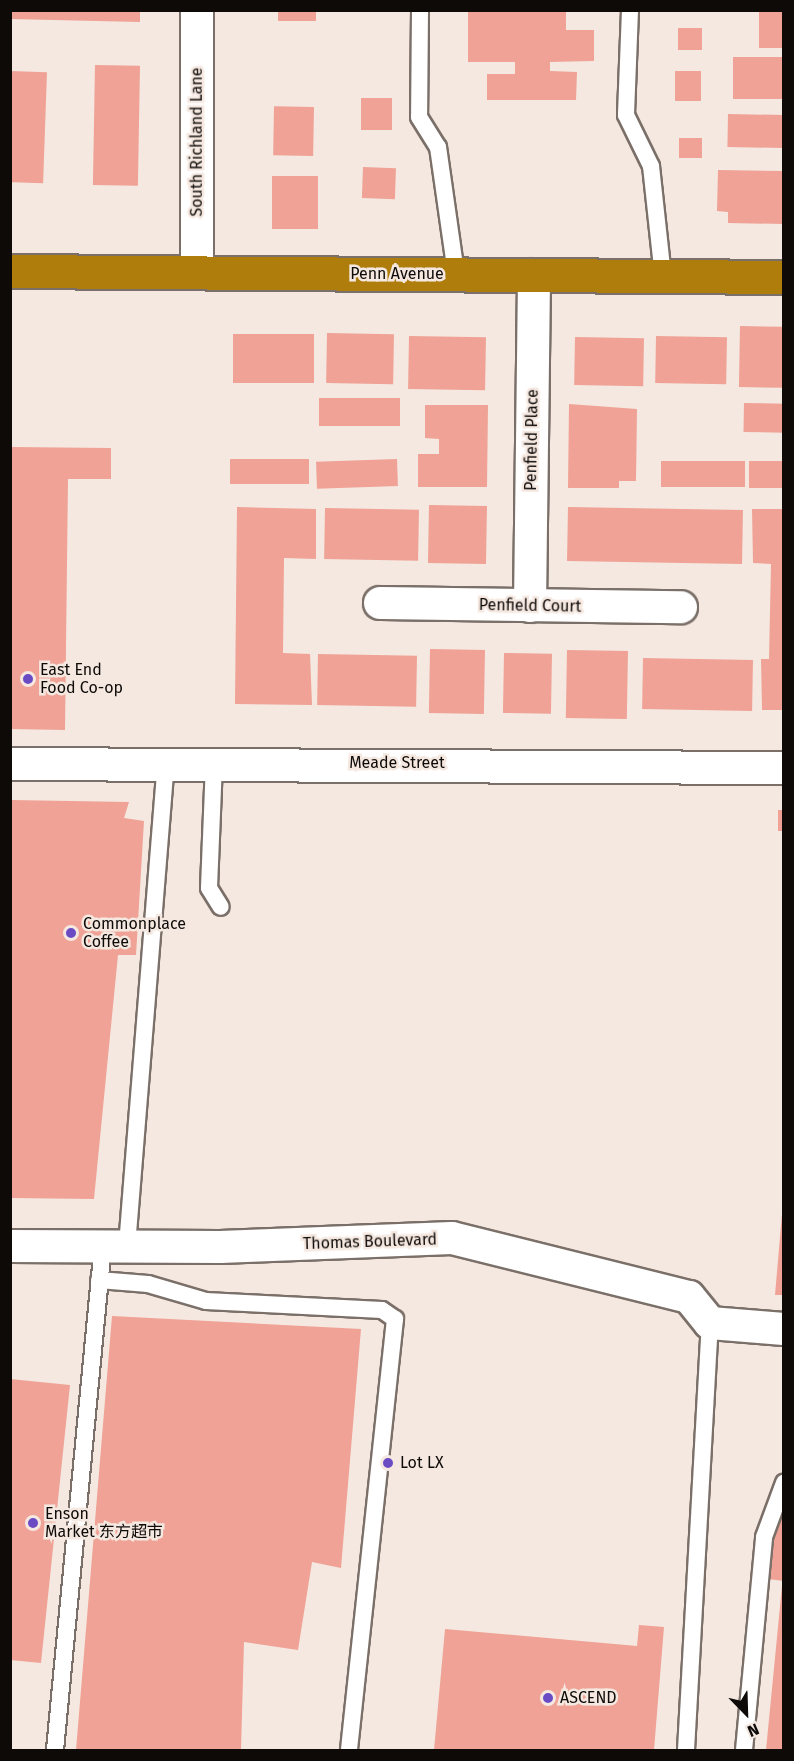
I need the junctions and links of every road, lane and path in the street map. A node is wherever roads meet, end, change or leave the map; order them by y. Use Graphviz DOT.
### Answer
graph roads {
  1 [pos="197,10"];
  2 [pos="420,10"];
  3 [pos="630,10"];
  4 [pos="10,271"];
  5 [pos="197,273"];
  6 [pos="456,274"];
  7 [pos="534,275"];
  8 [pos="663,276"];
  9 [pos="783,277"];
  10 [pos="380,603"];
  11 [pos="530,606"];
  12 [pos="681,607"];
  13 [pos="166,763"];
  14 [pos="214,763"];
  15 [pos="10,764"];
  16 [pos="783,768"];
  17 [pos="221,908"];
  18 [pos="115,1245"];
  19 [pos="10,1246"];
  20 [pos="99,1280"];
  21 [pos="710,1323"];
  22 [pos="783,1329"];
  23 [pos="783,1483"];
  24 [pos="55,1750"];
  25 [pos="349,1750"];
  26 [pos="686,1750"];
  27 [pos="744,1750"];
  1 -- 5 [label="street, South Richland Lane"];
  2 -- 6 [label="lane"];
  3 -- 8 [label="lane"];
  4 -- 5 [label="highway, Penn Avenue"];
  5 -- 6 [label="highway, Penn Avenue"];
  6 -- 7 [label="highway, Penn Avenue"];
  7 -- 8 [label="highway, Penn Avenue"];
  7 -- 11 [label="street, Penfield Place"];
  8 -- 9 [label="highway, Penn Avenue"];
  10 -- 11 [label="street, Penfield Court"];
  11 -- 12 [label="street, Penfield Court"];
  13 -- 14 [label="street, Meade Street"];
  13 -- 15 [label="street, Meade Street"];
  13 -- 18 [label="lane"];
  14 -- 16 [label="street, Meade Street"];
  14 -- 17 [label="lane"];
  18 -- 19 [label="street, Thomas Boulevard"];
  18 -- 20 [label="lane"];
  18 -- 21 [label="street, Thomas Boulevard"];
  20 -- 24 [label="lane"];
  20 -- 25 [label="lane"];
  21 -- 22 [label="street"];
  21 -- 26 [label="lane"];
  23 -- 27 [label="lane"];
}
